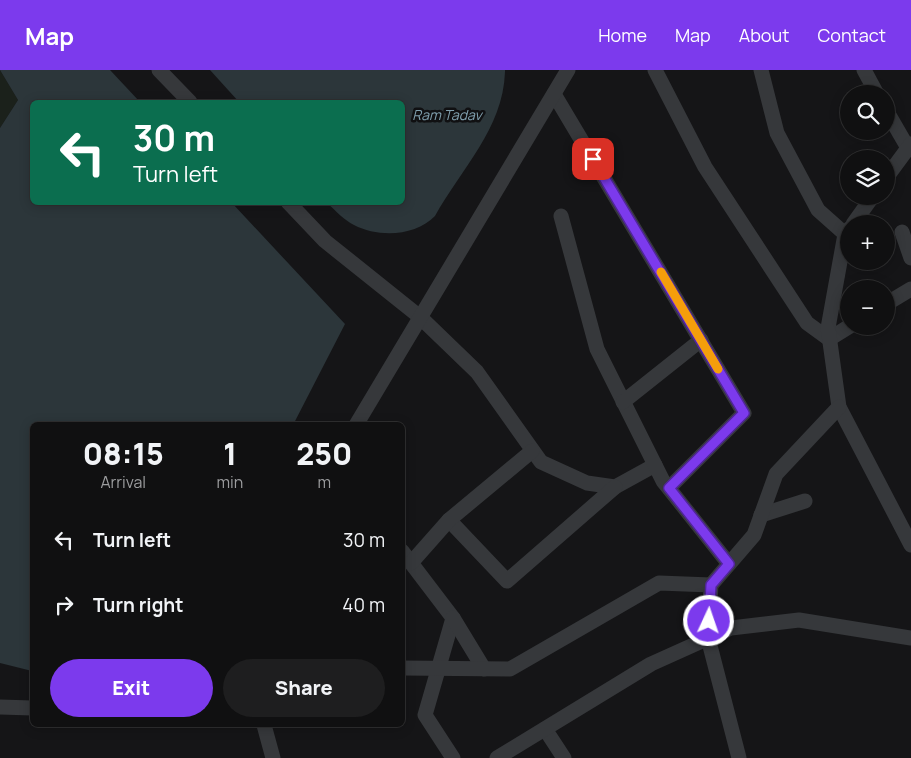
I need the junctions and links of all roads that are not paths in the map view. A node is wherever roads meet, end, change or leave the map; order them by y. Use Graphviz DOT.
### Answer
graph roads {
  1 [pos="159,70"];
  2 [pos="568,70"];
  3 [pos="655,70"];
  4 [pos="760,70"];
  5 [pos="864,70"];
  6 [pos="872,85"];
  7 [pos="554,94"];
  8 [pos="188,100"];
  9 [pos="895,124"];
  10 [pos="909,146"];
  11 [pos="895,165"];
  12 [pos="291,205"];
  13 [pos="561,216"];
  14 [pos="840,223"];
  15 [pos="902,232"];
  16 [pos="911,258"];
  17 [pos="840,270"];
  18 [pos="911,289"];
  19 [pos="895,299"];
  20 [pos="420,317"];
  21 [pos="840,332"];
  22 [pos="829,339"];
  23 [pos="701,340"];
  24 [pos="624,402"];
  25 [pos="839,407"];
  26 [pos="358,422"];
  27 [pos="532,450"];
  28 [pos="655,465"];
  29 [pos="615,487"];
  30 [pos="669,488"];
  31 [pos="806,501"];
  32 [pos="761,515"];
  33 [pos="448,520"];
  34 [pos="911,545"];
  35 [pos="407,557"];
  36 [pos="729,564"];
  37 [pos="711,585"];
  38 [pos="453,618"];
  39 [pos="708,638"];
  40 [pos="911,638"];
  41 [pos="405,668"];
  42 [pos="440,668"];
  43 [pos="484,669"];
  44 [pos="0,708"];
  45 [pos="30,708"];
  46 [pos="265,727"];
  47 [pos="546,729"];
  48 [pos="273,758"];
  49 [pos="453,758"];
  50 [pos="497,758"];
  51 [pos="564,758"];
  52 [pos="739,758"];
  1 -- 8 [label="street"];
  2 -- 7 [label="street"];
  3 -- 22 [label="street"];
  4 -- 14 [label="street"];
  5 -- 6 [label="street"];
  7 -- 20 [label="street"];
  7 -- 23 [label="street"];
  9 -- 10 [label="street"];
  10 -- 11 [label="street"];
  12 -- 20 [label="street"];
  13 -- 24 [label="street"];
  15 -- 16 [label="street"];
  17 -- 22 [label="street"];
  18 -- 19 [label="street"];
  20 -- 26 [label="street"];
  20 -- 27 [label="street"];
  21 -- 22 [label="street"];
  22 -- 25 [label="street"];
  23 -- 24 [label="street"];
  23 -- 30 [label="street"];
  24 -- 28 [label="street"];
  25 -- 32 [label="street"];
  25 -- 34 [label="street"];
  27 -- 29 [label="street"];
  27 -- 33 [label="street"];
  28 -- 29 [label="street"];
  28 -- 30 [label="street"];
  29 -- 33 [label="street"];
  30 -- 36 [label="street"];
  31 -- 32 [label="street"];
  32 -- 36 [label="street"];
  33 -- 35 [label="street"];
  35 -- 38 [label="street"];
  36 -- 37 [label="street"];
  37 -- 39 [label="street"];
  37 -- 43 [label="street"];
  38 -- 42 [label="street"];
  38 -- 43 [label="street"];
  39 -- 40 [label="street"];
  39 -- 47 [label="street"];
  39 -- 52 [label="street"];
  41 -- 42 [label="street"];
  42 -- 43 [label="street"];
  42 -- 49 [label="street"];
  44 -- 45 [label="street"];
  46 -- 48 [label="street"];
  47 -- 50 [label="street"];
  47 -- 51 [label="street"];
}
